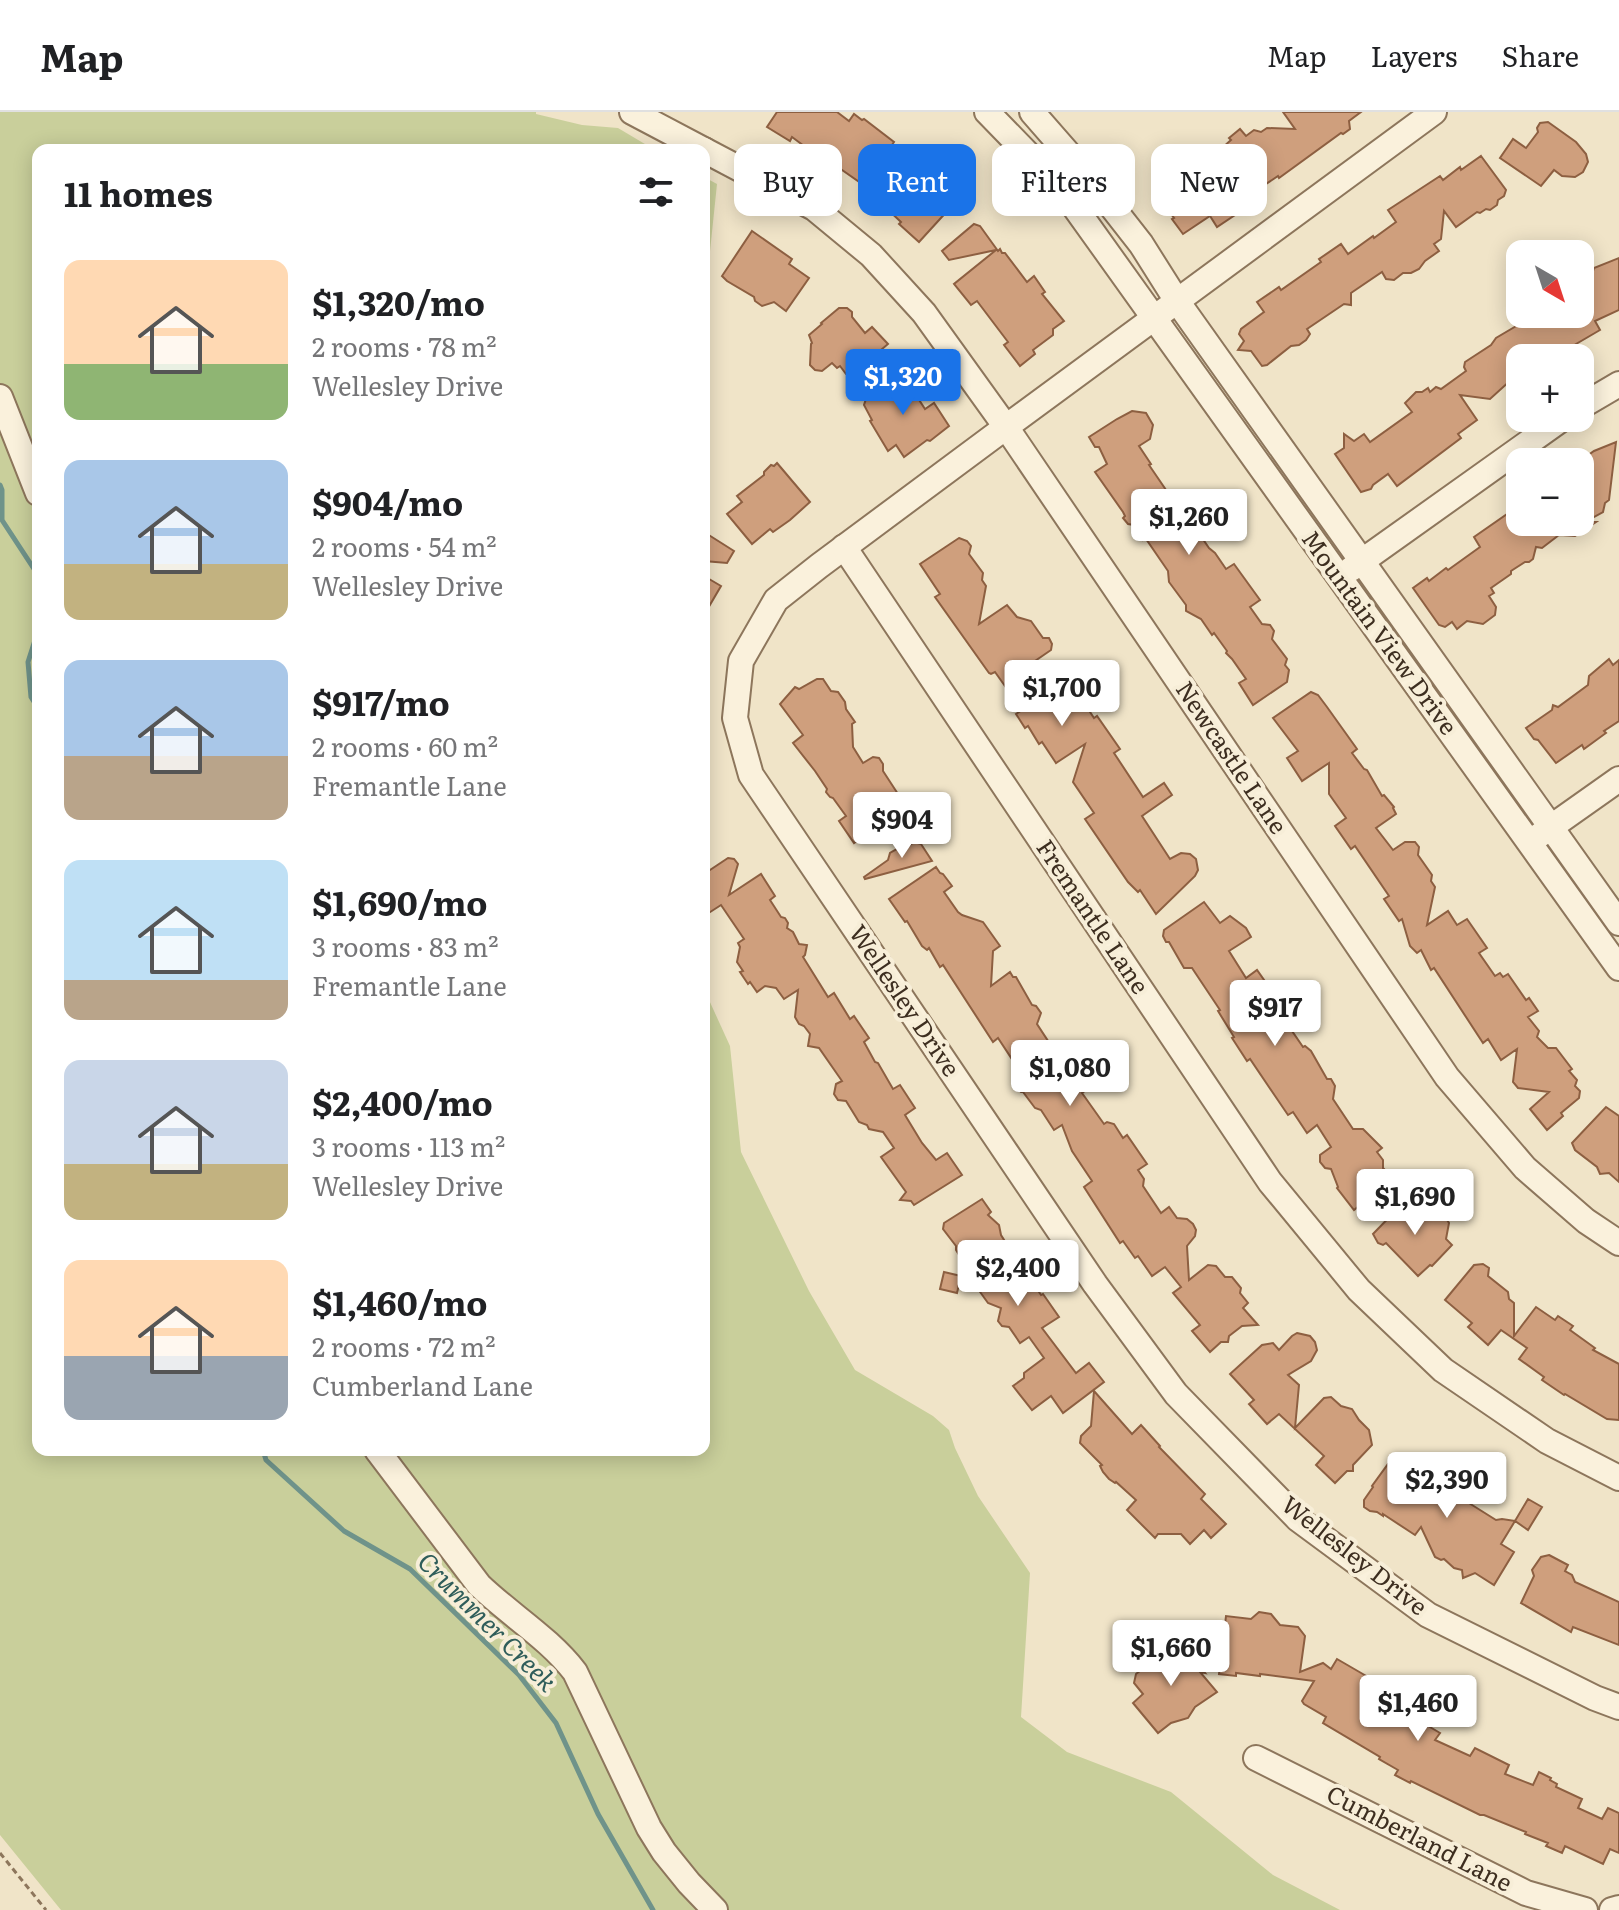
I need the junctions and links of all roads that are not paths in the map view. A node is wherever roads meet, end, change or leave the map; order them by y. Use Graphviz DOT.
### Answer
graph roads {
  1 [pos="632,112"];
  2 [pos="987,112"];
  3 [pos="1032,112"];
  4 [pos="1434,112"];
  5 [pos="693,144"];
  6 [pos="710,153"];
  7 [pos="1177,301"];
  8 [pos="1154,318"];
  9 [pos="1619,384"];
  10 [pos="0,397"];
  11 [pos="1594,399"];
  12 [pos="1006,427"];
  13 [pos="1543,432"];
  14 [pos="32,478"];
  15 [pos="844,547"];
  16 [pos="1363,561"];
  17 [pos="1339,578"];
  18 [pos="1619,779"];
  19 [pos="1550,828"];
  20 [pos="1529,843"];
  21 [pos="1619,923"];
  22 [pos="1619,968"];
  23 [pos="1619,1243"];
  24 [pos="382,1456"];
  25 [pos="1619,1478"];
  26 [pos="1619,1707"];
  27 [pos="1256,1758"];
  28 [pos="1619,1908"];
  29 [pos="715,1910"];
  30 [pos="1585,1910"];
  31 [pos="1612,1910"];
  1 -- 5 [label="street, Newcastle Lane"];
  2 -- 8 [label="street, Mountain View Drive"];
  3 -- 7 [label="street, Mountain View Drive"];
  4 -- 7 [label="street, Wellesley Drive"];
  6 -- 12 [label="street, Newcastle Lane"];
  7 -- 8 [label="street, Wellesley Drive"];
  7 -- 16 [label="street, Mountain View Drive"];
  8 -- 12 [label="street, Wellesley Drive"];
  8 -- 17 [label="street, Mountain View Drive"];
  9 -- 11 [label="street"];
  10 -- 14 [label="street"];
  12 -- 15 [label="street, Wellesley Drive"];
  12 -- 23 [label="street, Newcastle Lane"];
  13 -- 16 [label="street"];
  15 -- 25 [label="street, Fremantle Lane"];
  15 -- 26 [label="street, Wellesley Drive"];
  16 -- 17 [label="street"];
  16 -- 19 [label="street, Mountain View Drive"];
  17 -- 20 [label="street, Mountain View Drive"];
  18 -- 19 [label="street"];
  19 -- 20 [label="street"];
  19 -- 21 [label="street, Mountain View Drive"];
  20 -- 22 [label="street, Mountain View Drive"];
  24 -- 29 [label="street"];
  27 -- 30 [label="street, Cumberland Lane"];
  28 -- 31 [label="street"];
}
